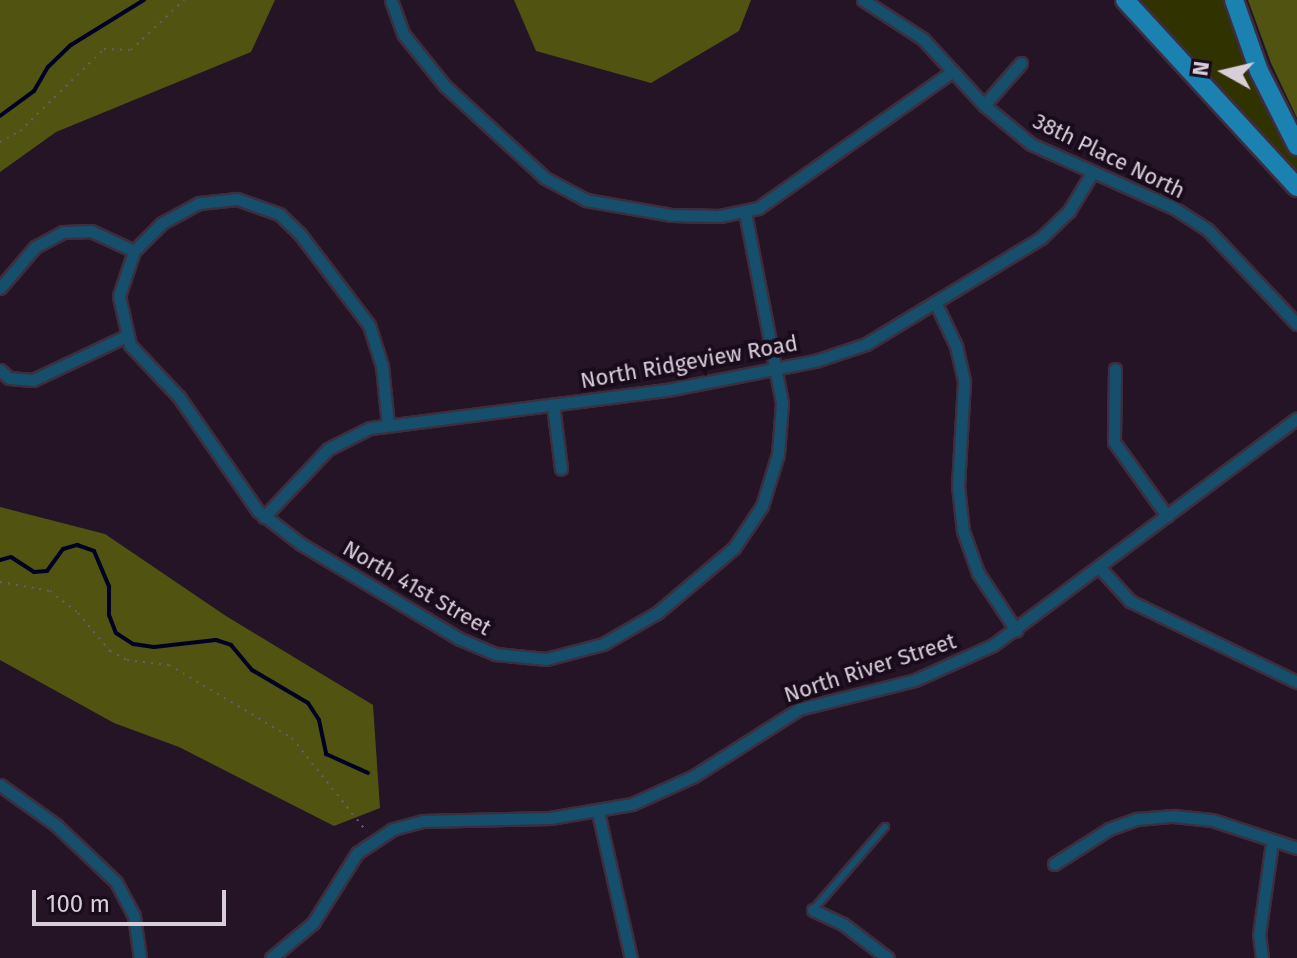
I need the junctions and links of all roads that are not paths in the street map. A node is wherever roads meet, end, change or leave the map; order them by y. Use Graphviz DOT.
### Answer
graph roads {
  1 [pos="391,0"];
  2 [pos="863,0"];
  3 [pos="1125,0"];
  4 [pos="1234,0"];
  5 [pos="1021,63"];
  6 [pos="953,71"];
  7 [pos="984,105"];
  8 [pos="1297,146"];
  9 [pos="1092,173"];
  10 [pos="1297,187"];
  11 [pos="745,213"];
  12 [pos="134,251"];
  13 [pos="0,288"];
  14 [pos="936,304"];
  15 [pos="1297,324"];
  16 [pos="126,336"];
  17 [pos="778,368"];
  18 [pos="1115,369"];
  19 [pos="0,370"];
  20 [pos="553,405"];
  21 [pos="1297,418"];
  22 [pos="388,425"];
  23 [pos="561,468"];
  24 [pos="1167,516"];
  25 [pos="264,517"];
  26 [pos="1099,567"];
  27 [pos="1016,630"];
  28 [pos="1297,681"];
  29 [pos="0,785"];
  30 [pos="598,812"];
  31 [pos="885,827"];
  32 [pos="1272,843"];
  33 [pos="1297,848"];
  34 [pos="1054,864"];
  35 [pos="813,910"];
  36 [pos="140,958"];
  37 [pos="271,958"];
  38 [pos="631,958"];
  39 [pos="888,958"];
  40 [pos="1262,958"];
  1 -- 11 [label="street"];
  2 -- 6 [label="street, 38th Place North"];
  3 -- 10 [label="main road"];
  4 -- 8 [label="main road"];
  5 -- 7 [label="street"];
  6 -- 7 [label="street, 38th Place North"];
  6 -- 11 [label="street"];
  7 -- 9 [label="street, 38th Place North"];
  9 -- 14 [label="street, North Ridgeview Road"];
  9 -- 15 [label="street, 38th Place North"];
  11 -- 17 [label="street, North 41st Street"];
  12 -- 13 [label="street"];
  12 -- 16 [label="street"];
  12 -- 22 [label="street"];
  14 -- 17 [label="street, North Ridgeview Road"];
  14 -- 27 [label="street"];
  16 -- 19 [label="street"];
  16 -- 25 [label="street"];
  17 -- 20 [label="street, North Ridgeview Road"];
  17 -- 25 [label="street, North 41st Street"];
  18 -- 24 [label="street"];
  20 -- 22 [label="street, North Ridgeview Road"];
  20 -- 23 [label="street"];
  21 -- 24 [label="street, North River Street"];
  22 -- 25 [label="street, North Ridgeview Road"];
  24 -- 26 [label="street, North River Street"];
  26 -- 27 [label="street, North River Street"];
  26 -- 28 [label="street"];
  27 -- 30 [label="street, North River Street"];
  29 -- 36 [label="street"];
  30 -- 37 [label="street, North River Street"];
  30 -- 38 [label="street"];
  31 -- 35 [label="lane"];
  32 -- 33 [label="street"];
  32 -- 34 [label="street"];
  32 -- 40 [label="street"];
  35 -- 39 [label="street"];
}
